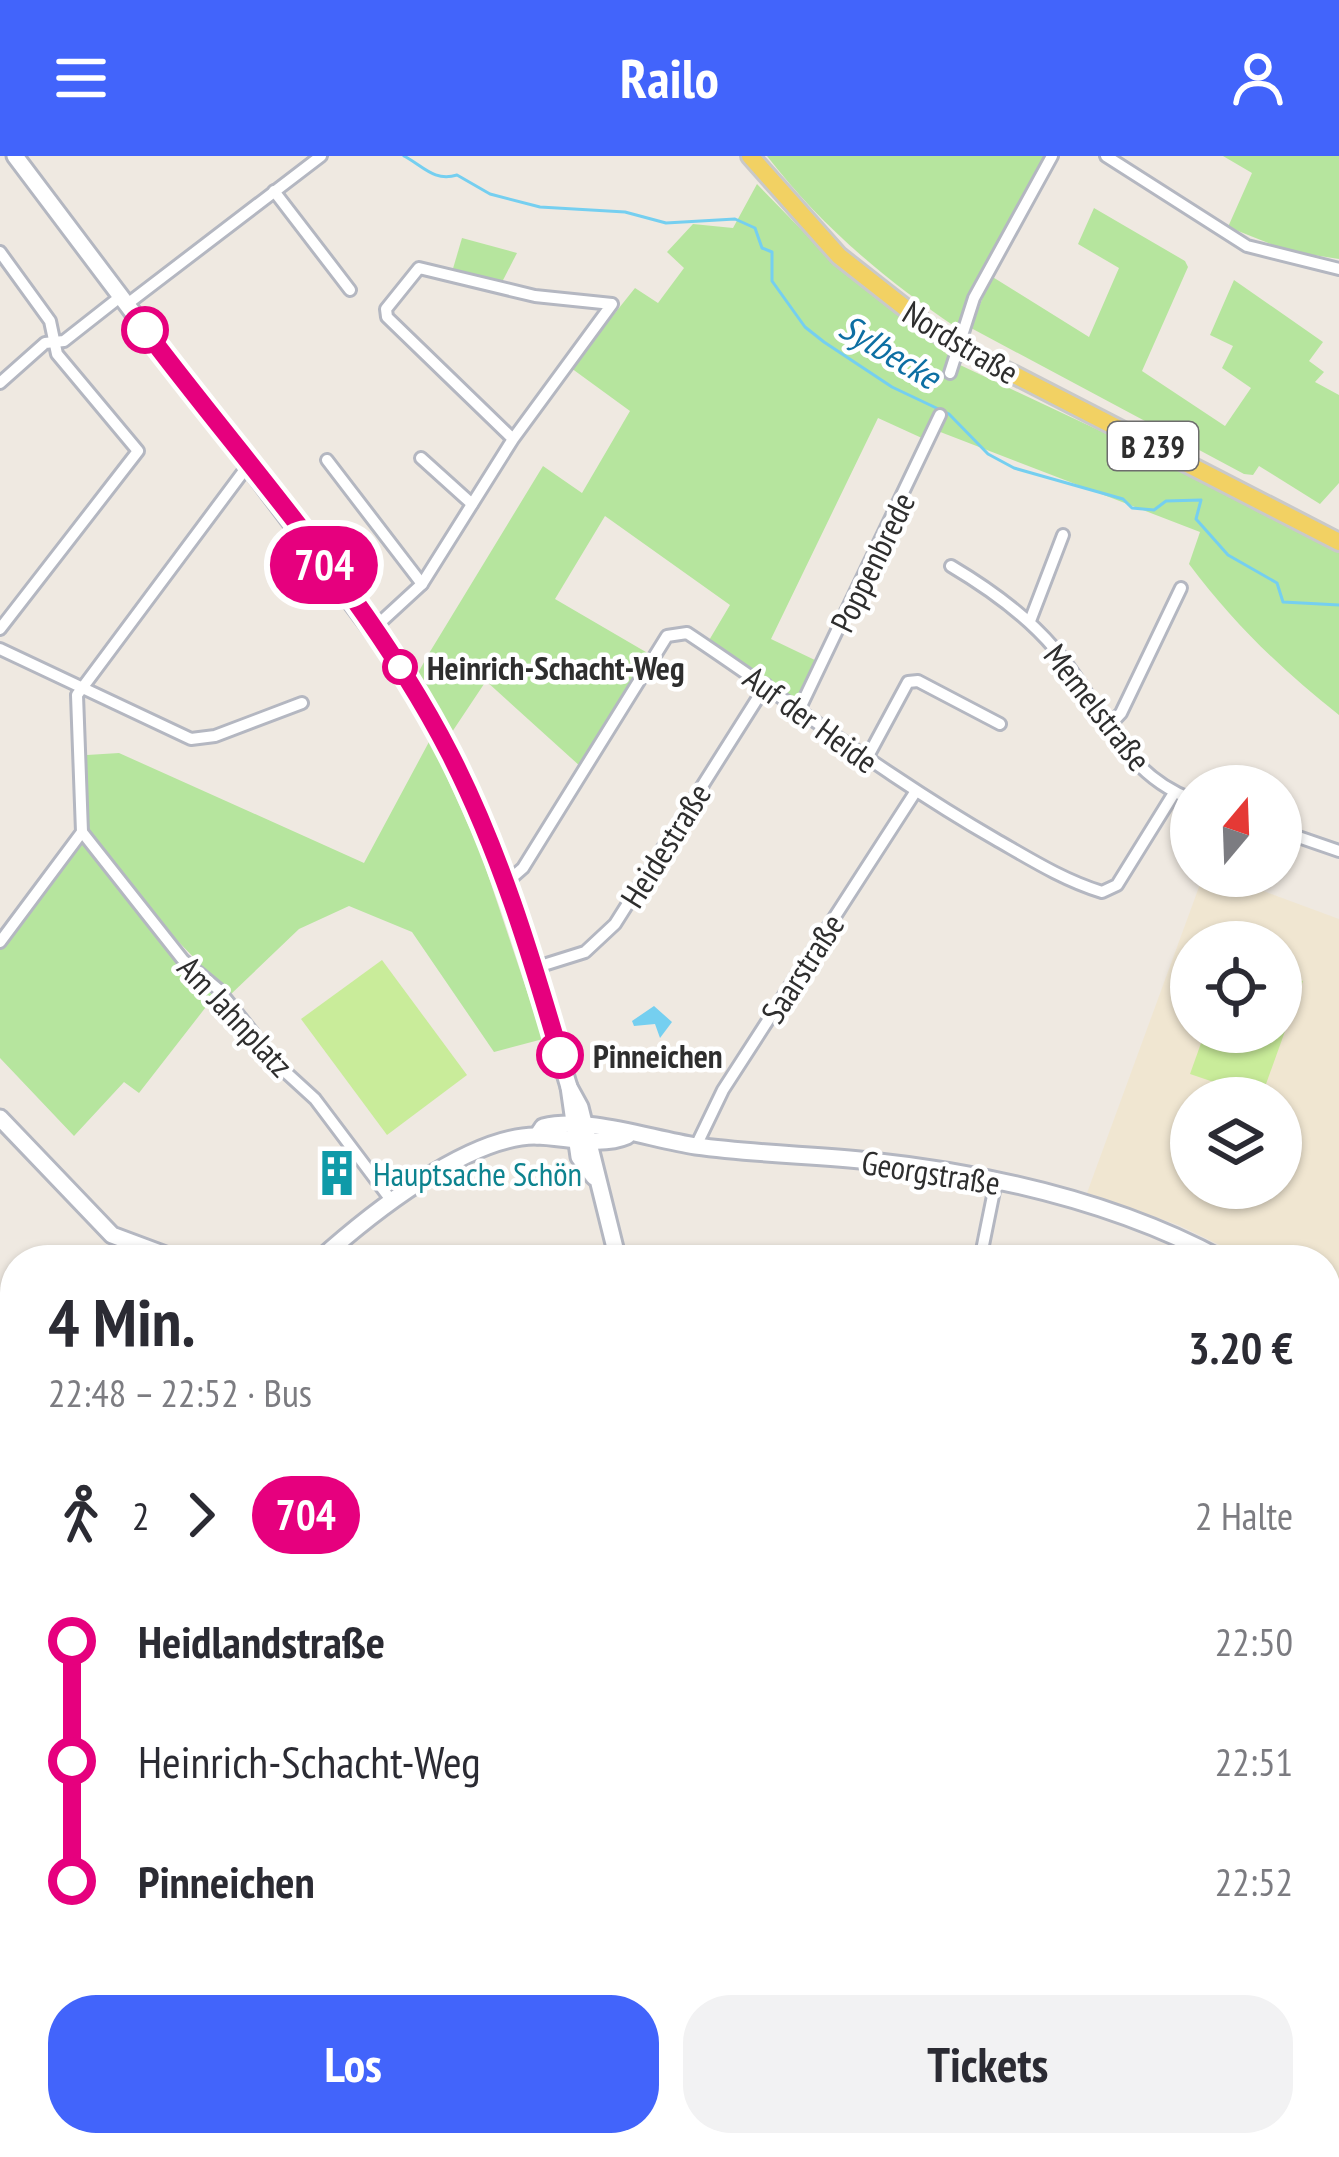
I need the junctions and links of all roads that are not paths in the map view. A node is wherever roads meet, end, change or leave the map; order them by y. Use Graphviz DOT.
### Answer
graph roads {
  1 [pos="15,156"];
  2 [pos="321,156"];
  3 [pos="749,156"];
  4 [pos="1052,156"];
  5 [pos="1106,156"];
  6 [pos="274,191"];
  7 [pos="0,253"];
  8 [pos="1339,269"];
  9 [pos="350,290"];
  10 [pos="123,301"];
  11 [pos="55,341"];
  12 [pos="950,373"];
  13 [pos="0,383"];
  14 [pos="940,415"];
  15 [pos="513,439"];
  16 [pos="421,458"];
  17 [pos="327,460"];
  18 [pos="249,464"];
  19 [pos="472,504"];
  20 [pos="1064,535"];
  21 [pos="1339,542"];
  22 [pos="951,566"];
  23 [pos="422,584"];
  24 [pos="1181,588"];
  25 [pos="1030,621"];
  26 [pos="0,629"];
  27 [pos="373,630"];
  28 [pos="0,649"];
  29 [pos="766,686"];
  30 [pos="82,689"];
  31 [pos="302,703"];
  32 [pos="800,709"];
  33 [pos="1000,724"];
  34 [pos="1108,727"];
  35 [pos="867,758"];
  36 [pos="1170,790"];
  37 [pos="914,794"];
  38 [pos="1170,799"];
  39 [pos="82,832"];
  40 [pos="1302,838"];
  41 [pos="1339,851"];
  42 [pos="506,881"];
  43 [pos="0,942"];
  44 [pos="534,968"];
  45 [pos="0,1118"];
  46 [pos="580,1132"];
  47 [pos="696,1146"];
  48 [pos="996,1181"];
  49 [pos="391,1200"];
  50 [pos="139,1245"];
  51 [pos="337,1245"];
  52 [pos="613,1245"];
  53 [pos="983,1245"];
  54 [pos="1190,1245"];
  1 -- 10 [label="street"];
  2 -- 6 [label="street"];
  3 -- 21 [label="main road, Nordstraße / B 239, bridge"];
  4 -- 12 [label="street"];
  5 -- 8 [label="street"];
  6 -- 9 [label="street"];
  6 -- 10 [label="street"];
  7 -- 11 [label="street"];
  10 -- 11 [label="street"];
  10 -- 18 [label="street"];
  11 -- 13 [label="street"];
  11 -- 26 [label="street"];
  14 -- 32 [label="street, Poppenbrede"];
  15 -- 15 [label="street"];
  15 -- 19 [label="street"];
  16 -- 19 [label="street"];
  17 -- 23 [label="street"];
  18 -- 27 [label="street"];
  18 -- 30 [label="street"];
  19 -- 23 [label="street"];
  20 -- 25 [label="street"];
  22 -- 25 [label="street, Memelstraße"];
  23 -- 27 [label="street"];
  24 -- 34 [label="street"];
  25 -- 34 [label="street, Memelstraße"];
  27 -- 42 [label="street"];
  28 -- 30 [label="street"];
  29 -- 32 [label="street, Auf der Heide"];
  29 -- 42 [label="street, Auf der Heide"];
  29 -- 44 [label="street, Heidestraße"];
  30 -- 31 [label="street"];
  30 -- 39 [label="street"];
  32 -- 35 [label="street, Auf der Heide"];
  33 -- 35 [label="street"];
  34 -- 36 [label="street, Memelstraße"];
  35 -- 37 [label="street, Auf der Heide"];
  37 -- 38 [label="street, Auf der Heide"];
  37 -- 47 [label="street, Saarstraße"];
  39 -- 43 [label="street"];
  39 -- 49 [label="street, Am Jahnplatz"];
  40 -- 41 [label="street"];
  42 -- 44 [label="street"];
  44 -- 46 [label="street"];
  45 -- 50 [label="street"];
  46 -- 47 [label="street, Georgstraße"];
  46 -- 49 [label="street"];
  46 -- 52 [label="street"];
  47 -- 48 [label="street, Georgstraße"];
  48 -- 53 [label="street"];
  48 -- 54 [label="street, Georgstraße"];
  49 -- 51 [label="street"];
}
